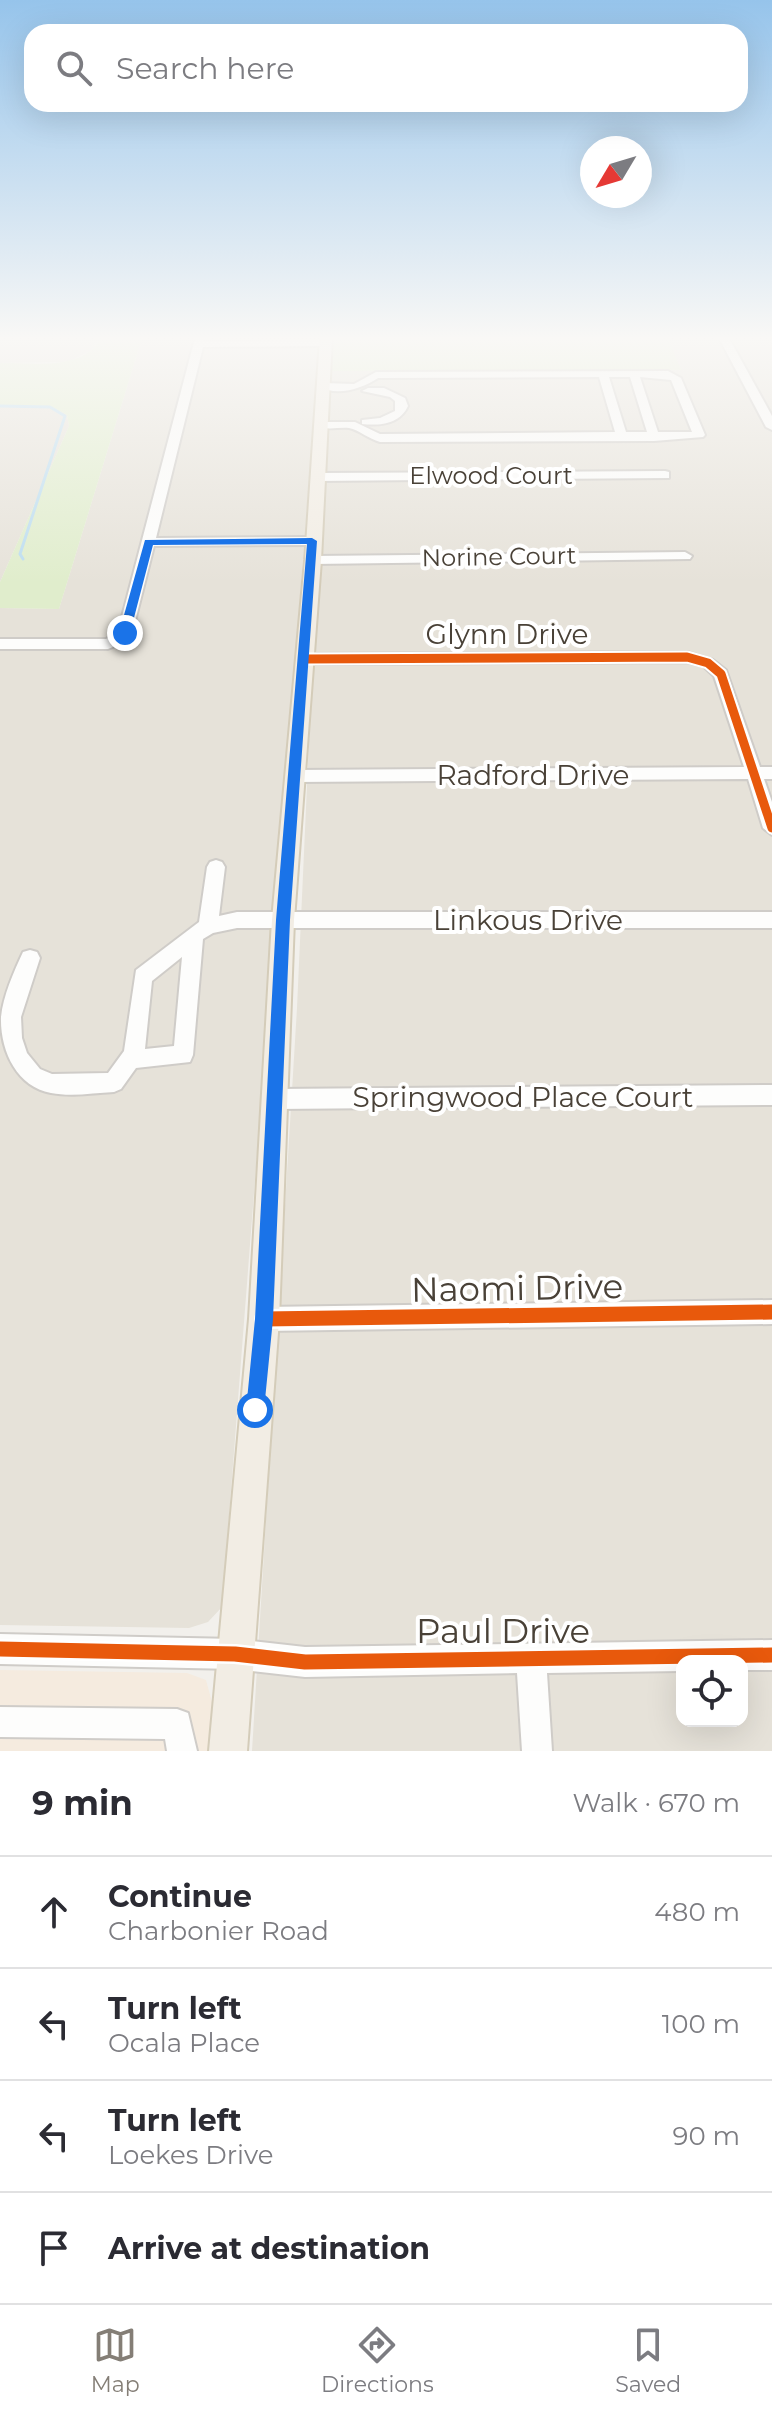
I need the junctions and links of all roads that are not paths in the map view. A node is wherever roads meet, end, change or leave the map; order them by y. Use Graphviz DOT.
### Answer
graph roads {
  1 [pos="179,420"];
  2 [pos="321,420"];
  3 [pos="364,420"];
  4 [pos="391,420"];
  5 [pos="617,420"];
  6 [pos="649,420"];
  7 [pos="690,420"];
  8 [pos="321,425"];
  9 [pos="364,426"];
  10 [pos="622,437"];
  11 [pos="654,437"];
  12 [pos="665,475"];
  13 [pos="317,477"];
  14 [pos="149,542"];
  15 [pos="313,551"];
  16 [pos="685,556"];
  17 [pos="0,644"];
  18 [pos="305,659"];
  19 [pos="763,774"];
  20 [pos="295,776"];
  21 [pos="772,828"];
  22 [pos="216,867"];
  23 [pos="283,920"];
  24 [pos="772,920"];
  25 [pos="201,931"];
  26 [pos="30,958"];
  27 [pos="131,1059"];
  28 [pos="772,1095"];
  29 [pos="275,1099"];
  30 [pos="772,1312"];
  31 [pos="264,1319"];
  32 [pos="0,1649"];
  33 [pos="235,1654"];
  34 [pos="772,1655"];
  35 [pos="531,1661"];
  36 [pos="0,1722"];
  37 [pos="182,1751"];
  38 [pos="228,1751"];
  39 [pos="537,1751"];
  1 -- 14 [label="street"];
  2 -- 8 [label="main road"];
  3 -- 9 [label="street"];
  4 -- 9 [label="street"];
  5 -- 10 [label="street"];
  6 -- 11 [label="street"];
  7 -- 11 [label="street"];
  8 -- 9 [label="street"];
  8 -- 13 [label="main road"];
  9 -- 10 [label="street"];
  10 -- 11 [label="street"];
  12 -- 13 [label="street, Elwood Court"];
  13 -- 15 [label="main road"];
  14 -- 15 [label="street, Norine Court"];
  14 -- 17 [label="street"];
  15 -- 16 [label="street, Norine Court"];
  15 -- 18 [label="main road"];
  18 -- 19 [label="street, Glynn Drive"];
  18 -- 20 [label="main road"];
  19 -- 20 [label="street, Radford Drive"];
  19 -- 21 [label="street"];
  20 -- 23 [label="main road"];
  22 -- 25 [label="street"];
  23 -- 24 [label="street, Linkous Drive"];
  23 -- 25 [label="street, Linkous Drive"];
  23 -- 29 [label="main road"];
  25 -- 27 [label="street"];
  25 -- 27 [label="street"];
  26 -- 27 [label="street"];
  28 -- 29 [label="street, Springwood Place Court"];
  29 -- 31 [label="main road"];
  30 -- 31 [label="street, Naomi Drive"];
  31 -- 33 [label="main road"];
  32 -- 33 [label="street, Paul Drive"];
  33 -- 35 [label="street, Paul Drive"];
  33 -- 38 [label="main road"];
  34 -- 35 [label="street, Paul Drive"];
  35 -- 39 [label="street"];
  36 -- 37 [label="street"];
}
